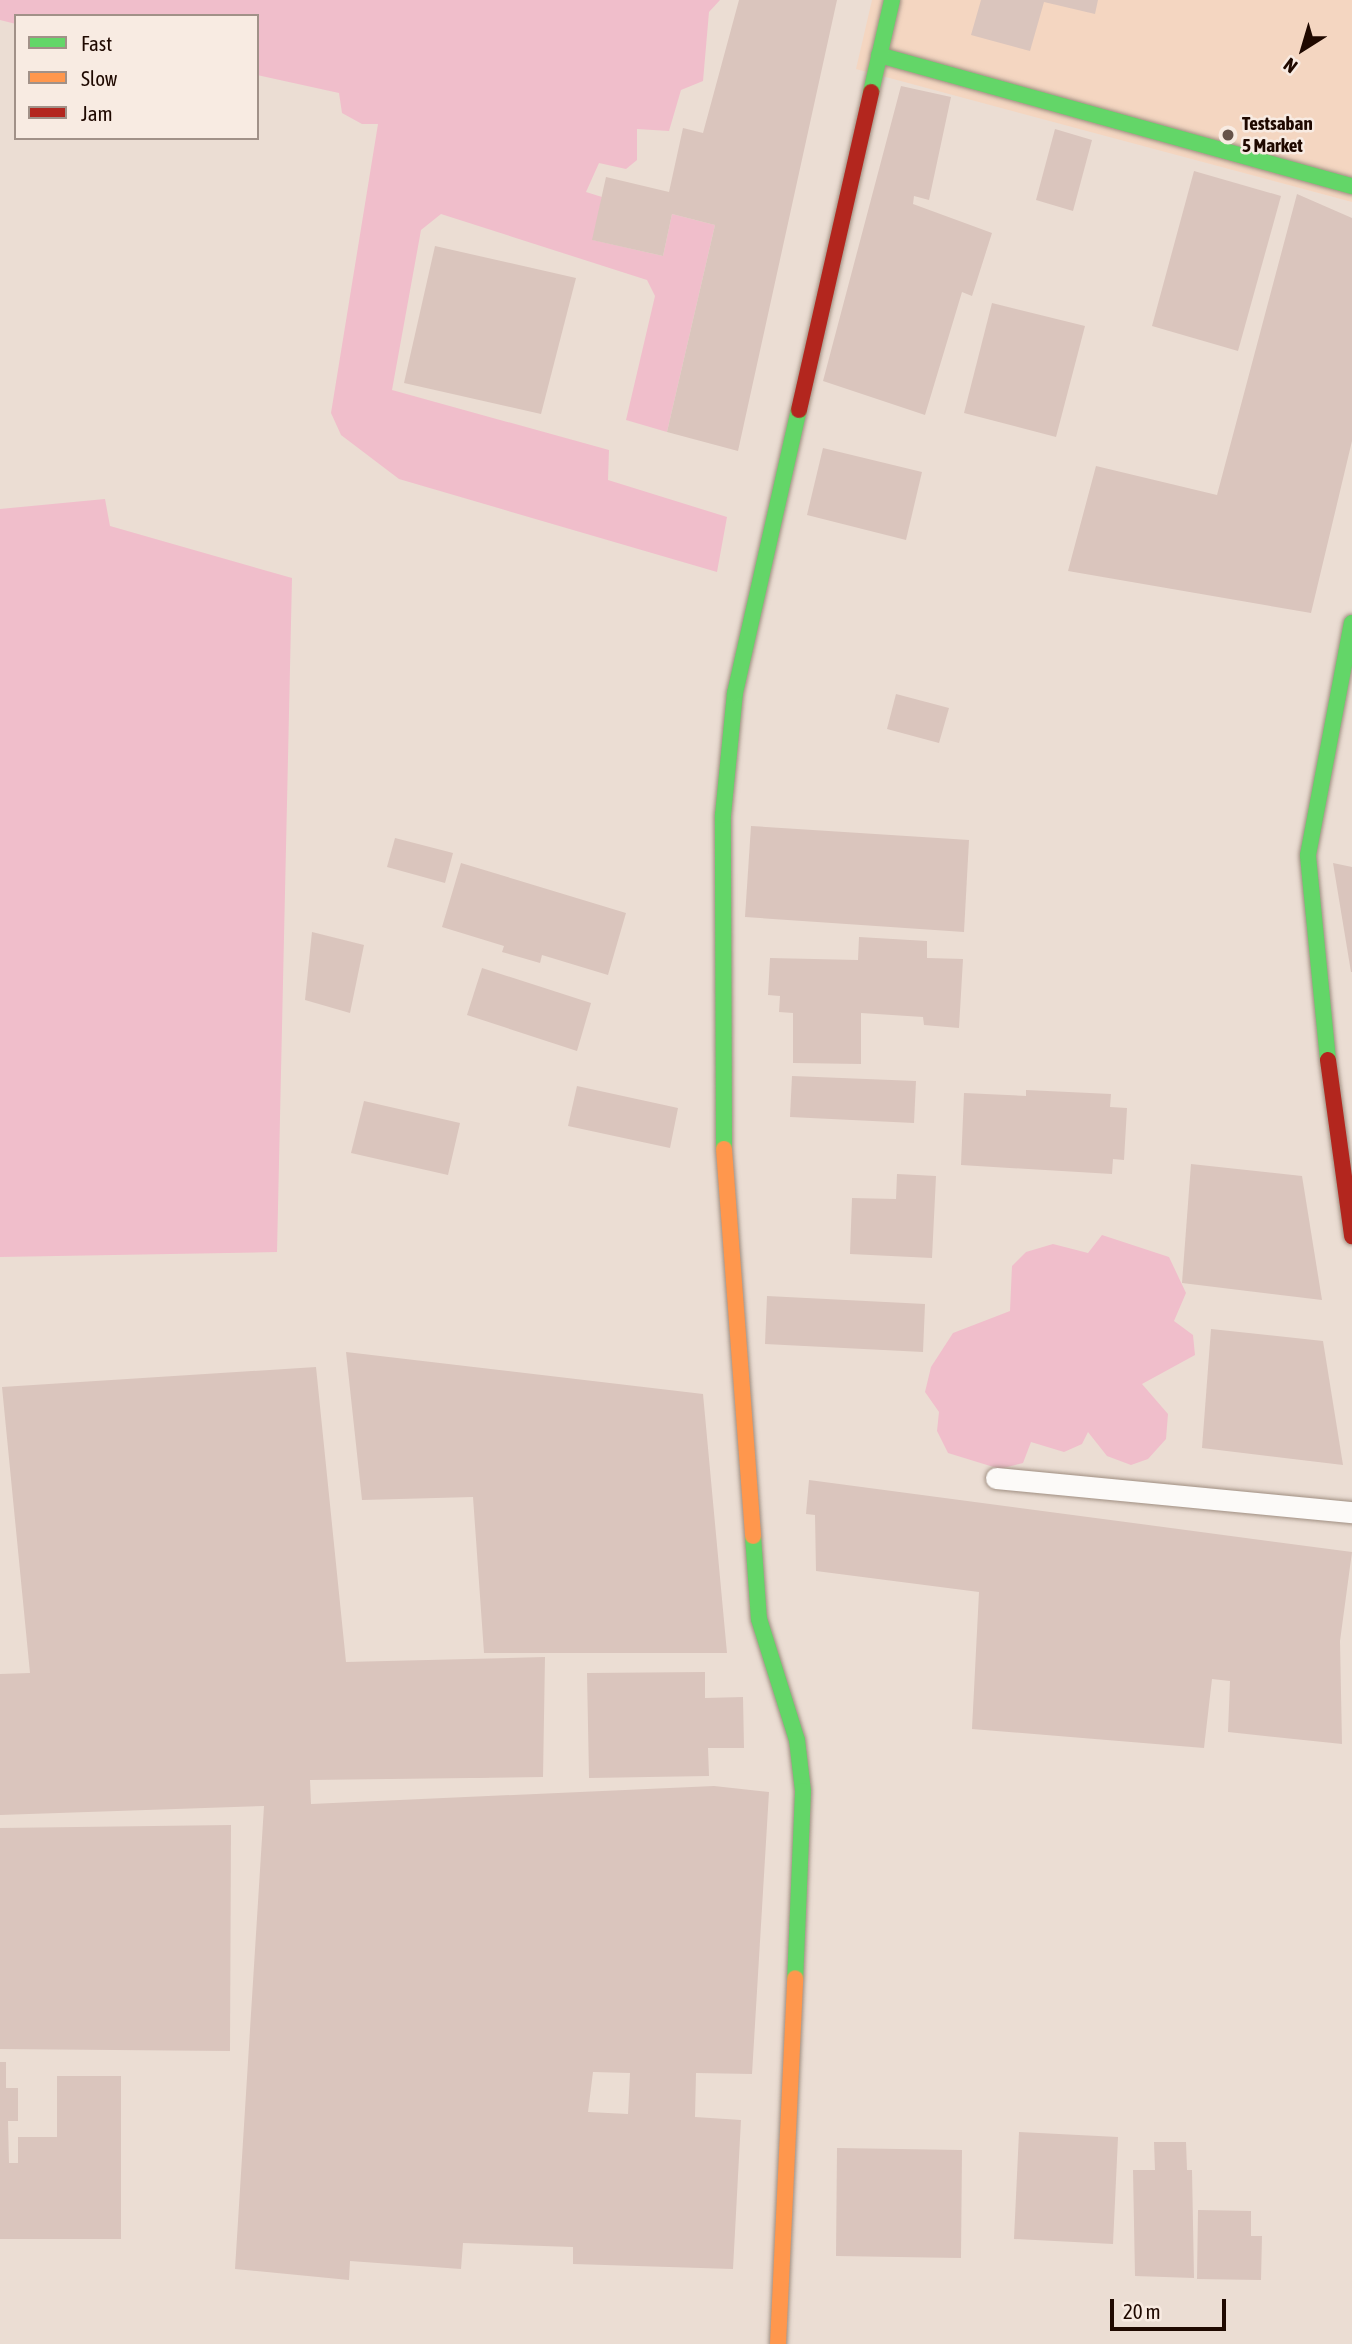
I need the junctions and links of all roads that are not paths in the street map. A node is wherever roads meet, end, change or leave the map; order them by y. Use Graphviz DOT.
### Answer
graph roads {
  1 [pos="892,0"];
  2 [pos="879,55"];
  3 [pos="1352,186"];
  4 [pos="1352,622"];
  5 [pos="1352,1236"];
  6 [pos="996,1478"];
  7 [pos="1352,1512"];
  8 [pos="778,2344"];
  1 -- 2 [label="street"];
  2 -- 3 [label="street"];
  2 -- 8 [label="street"];
  4 -- 5 [label="street"];
  6 -- 7 [label="lane"];
}
